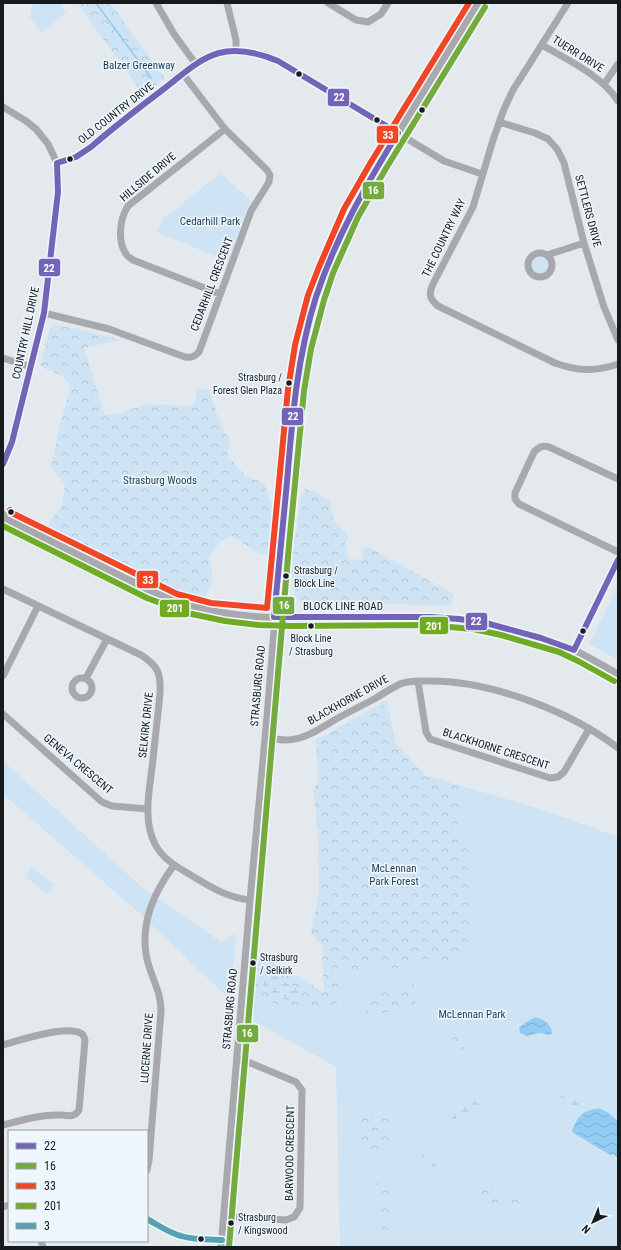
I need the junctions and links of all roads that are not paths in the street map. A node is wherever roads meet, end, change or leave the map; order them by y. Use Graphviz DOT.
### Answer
graph roads {
  1 [pos="156,3"];
  2 [pos="227,3"];
  3 [pos="328,3"];
  4 [pos="388,3"];
  5 [pos="478,3"];
  6 [pos="568,3"];
  7 [pos="542,45"];
  8 [pos="236,50"];
  9 [pos="195,64"];
  10 [pos="618,64"];
  11 [pos="183,74"];
  12 [pos="604,84"];
  13 [pos="618,101"];
  14 [pos="3,107"];
  15 [pos="499,122"];
  16 [pos="225,129"];
  17 [pos="398,133"];
  18 [pos="57,163"];
  19 [pos="482,174"];
  20 [pos="584,243"];
  21 [pos="547,255"];
  22 [pos="220,294"];
  23 [pos="44,313"];
  24 [pos="618,340"];
  25 [pos="3,358"];
  26 [pos="618,364"];
  27 [pos="31,367"];
  28 [pos="3,464"];
  29 [pos="618,480"];
  30 [pos="4,518"];
  31 [pos="618,552"];
  32 [pos="618,560"];
  33 [pos="3,589"];
  34 [pos="38,606"];
  35 [pos="274,617"];
  36 [pos="107,639"];
  37 [pos="574,650"];
  38 [pos="618,674"];
  39 [pos="3,676"];
  40 [pos="86,678"];
  41 [pos="418,681"];
  42 [pos="3,714"];
  43 [pos="588,729"];
  44 [pos="265,738"];
  45 [pos="618,748"];
  46 [pos="148,809"];
  47 [pos="174,864"];
  48 [pos="250,900"];
  49 [pos="3,1045"];
  50 [pos="237,1059"];
  51 [pos="3,1125"];
  52 [pos="148,1164"];
  53 [pos="224,1216"];
  54 [pos="148,1220"];
  55 [pos="222,1243"];
  1 -- 9 [label="street"];
  2 -- 8 [label="street"];
  3 -- 4 [label="street"];
  5 -- 17 [label="street, STRASBURG ROAD"];
  6 -- 7 [label="street, THE COUNTRY WAY"];
  7 -- 12 [label="street, TUERR DRIVE"];
  7 -- 15 [label="street, THE COUNTRY WAY"];
  8 -- 9 [label="street, OLD COUNTRY DRIVE"];
  8 -- 17 [label="street, OLD COUNTRY DRIVE"];
  9 -- 11 [label="street, OLD COUNTRY DRIVE"];
  10 -- 12 [label="street"];
  11 -- 16 [label="street, CEDARHILL CRESCENT"];
  11 -- 18 [label="street, OLD COUNTRY DRIVE"];
  12 -- 13 [label="street, TUERR DRIVE"];
  14 -- 18 [label="street, COUNTRY HILL DRIVE"];
  15 -- 19 [label="street, THE COUNTRY WAY"];
  15 -- 20 [label="street, SETTLERS DRIVE"];
  16 -- 22 [label="street, CEDARHILL CRESCENT"];
  16 -- 22 [label="street, HILLSIDE DRIVE"];
  17 -- 19 [label="street, OLD COUNTRY DRIVE"];
  17 -- 35 [label="street, STRASBURG ROAD"];
  18 -- 23 [label="street, COUNTRY HILL DRIVE"];
  19 -- 26 [label="street, THE COUNTRY WAY"];
  20 -- 21 [label="street"];
  20 -- 24 [label="street, SETTLERS DRIVE"];
  22 -- 23 [label="street, CEDARHILL CRESCENT"];
  23 -- 27 [label="street, COUNTRY HILL DRIVE"];
  25 -- 27 [label="street"];
  27 -- 28 [label="street, COUNTRY HILL DRIVE"];
  29 -- 31 [label="street"];
  30 -- 35 [label="street, BLOCK LINE ROAD"];
  32 -- 37 [label="street"];
  33 -- 34 [label="street, SELKIRK DRIVE"];
  34 -- 36 [label="street, SELKIRK DRIVE"];
  34 -- 39 [label="street"];
  35 -- 37 [label="street, BLOCK LINE ROAD"];
  35 -- 44 [label="street, STRASBURG ROAD"];
  36 -- 40 [label="street"];
  36 -- 46 [label="street, SELKIRK DRIVE"];
  37 -- 38 [label="street, BLOCK LINE ROAD"];
  41 -- 43 [label="street, BLACKHORNE DRIVE"];
  41 -- 43 [label="street, BLACKHORNE CRESCENT"];
  41 -- 44 [label="street, BLACKHORNE DRIVE"];
  42 -- 46 [label="street, GENEVA CRESCENT"];
  43 -- 45 [label="street, BLACKHORNE DRIVE"];
  44 -- 48 [label="street, STRASBURG ROAD"];
  46 -- 47 [label="street, SELKIRK DRIVE"];
  47 -- 48 [label="street, SELKIRK DRIVE"];
  47 -- 52 [label="street, LUCERNE DRIVE"];
  48 -- 50 [label="street, STRASBURG ROAD"];
  49 -- 51 [label="street"];
  50 -- 53 [label="street, STRASBURG ROAD"];
  50 -- 53 [label="street, BARWOOD CRESCENT"];
  53 -- 55 [label="street, STRASBURG ROAD"];
  54 -- 55 [label="street"];
}
